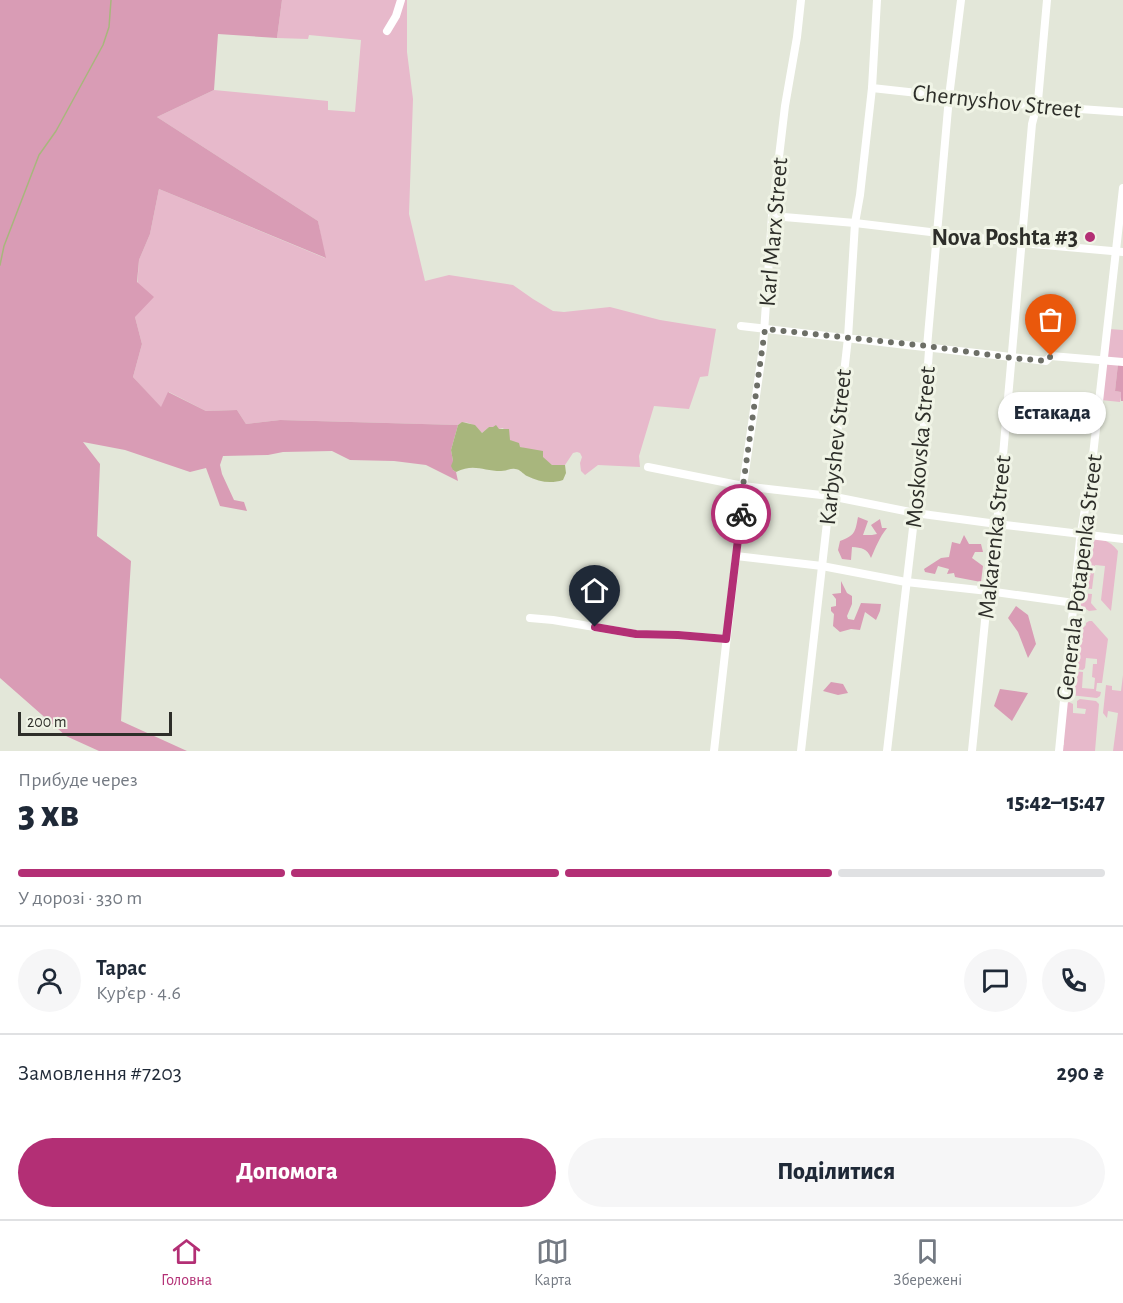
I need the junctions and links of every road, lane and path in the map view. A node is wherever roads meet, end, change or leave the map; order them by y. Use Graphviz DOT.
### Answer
graph roads {
  1 [pos="401,0"];
  2 [pos="801,0"];
  3 [pos="877,0"];
  4 [pos="961,0"];
  5 [pos="1047,0"];
  6 [pos="387,31"];
  7 [pos="872,88"];
  8 [pos="949,97"];
  9 [pos="1037,106"];
  10 [pos="1123,112"];
  11 [pos="1123,188"];
  12 [pos="772,216"];
  13 [pos="855,223"];
  14 [pos="938,233"];
  15 [pos="1022,243"];
  16 [pos="1120,252"];
  17 [pos="741,326"];
  18 [pos="765,329"];
  19 [pos="848,338"];
  20 [pos="927,346"];
  21 [pos="1012,358"];
  22 [pos="1104,360"];
  23 [pos="1123,362"];
  24 [pos="648,467"];
  25 [pos="743,486"];
  26 [pos="830,496"];
  27 [pos="915,513"];
  28 [pos="997,525"];
  29 [pos="1081,534"];
  30 [pos="1123,539"];
  31 [pos="736,556"];
  32 [pos="822,566"];
  33 [pos="906,582"];
  34 [pos="988,591"];
  35 [pos="1074,603"];
  36 [pos="530,618"];
  37 [pos="726,639"];
  38 [pos="714,751"];
  39 [pos="801,751"];
  40 [pos="888,751"];
  41 [pos="972,751"];
  42 [pos="1059,751"];
  1 -- 6 [label="street"];
  2 -- 12 [label="street, Karl Marx Street"];
  3 -- 7 [label="street, Karbyshev Street"];
  4 -- 8 [label="street, Moskovska Street"];
  5 -- 9 [label="street, Makarenka Street"];
  7 -- 8 [label="street, Chernyshov Street"];
  7 -- 13 [label="street, Karbyshev Street"];
  8 -- 9 [label="street, Chernyshov Street"];
  8 -- 14 [label="street, Moskovska Street"];
  9 -- 10 [label="street, Chernyshov Street"];
  9 -- 15 [label="street, Makarenka Street"];
  11 -- 16 [label="street, Generala Potapenka Street"];
  12 -- 13 [label="street"];
  12 -- 18 [label="street, Karl Marx Street"];
  13 -- 14 [label="street"];
  13 -- 19 [label="street, Karbyshev Street"];
  14 -- 15 [label="street"];
  14 -- 20 [label="street, Moskovska Street"];
  15 -- 16 [label="street"];
  15 -- 21 [label="street, Makarenka Street"];
  16 -- 22 [label="street, Generala Potapenka Street"];
  17 -- 18 [label="street"];
  18 -- 19 [label="street"];
  18 -- 25 [label="street, Karl Marx Street"];
  19 -- 20 [label="street"];
  19 -- 26 [label="street, Karbyshev Street"];
  20 -- 21 [label="street"];
  20 -- 27 [label="street, Moskovska Street"];
  21 -- 22 [label="street"];
  21 -- 28 [label="street, Makarenka Street"];
  22 -- 23 [label="street"];
  22 -- 29 [label="street, Generala Potapenka Street"];
  24 -- 25 [label="street"];
  25 -- 26 [label="street"];
  25 -- 31 [label="street, Karl Marx Street"];
  26 -- 27 [label="street"];
  26 -- 32 [label="street, Karbyshev Street"];
  27 -- 28 [label="street"];
  27 -- 33 [label="street, Moskovska Street"];
  28 -- 29 [label="street"];
  28 -- 34 [label="street, Makarenka Street"];
  29 -- 30 [label="street"];
  29 -- 35 [label="street, Generala Potapenka Street"];
  31 -- 32 [label="street"];
  31 -- 37 [label="street, Karl Marx Street"];
  32 -- 33 [label="street"];
  32 -- 39 [label="street, Karbyshev Street"];
  33 -- 34 [label="street"];
  33 -- 40 [label="street, Moskovska Street"];
  34 -- 35 [label="street"];
  34 -- 41 [label="street, Makarenka Street"];
  35 -- 42 [label="street, Generala Potapenka Street"];
  36 -- 37 [label="street"];
  37 -- 38 [label="street, Karl Marx Street"];
}
